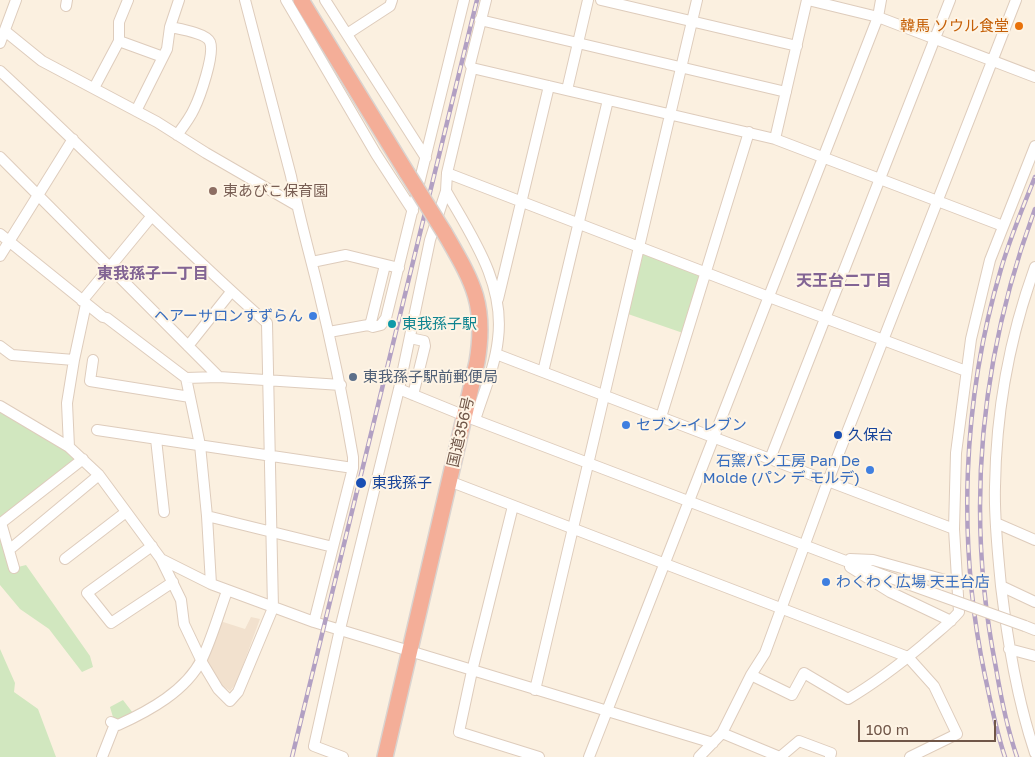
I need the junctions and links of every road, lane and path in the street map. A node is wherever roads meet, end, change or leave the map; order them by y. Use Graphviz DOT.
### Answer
graph roads {
  1 [pos="16,0"];
  2 [pos="128,0"];
  3 [pos="179,0"];
  4 [pos="245,0"];
  5 [pos="286,0"];
  6 [pos="301,0"];
  7 [pos="324,0"];
  8 [pos="392,0"];
  9 [pos="464,0"];
  10 [pos="486,0"];
  11 [pos="588,0"];
  12 [pos="601,0"];
  13 [pos="697,0"];
  14 [pos="808,0"];
  15 [pos="881,0"];
  16 [pos="950,0"];
  17 [pos="1016,0"];
  18 [pos="878,17"];
  19 [pos="480,20"];
  20 [pos="692,21"];
  21 [pos="170,27"];
  22 [pos="5,30"];
  23 [pos="347,34"];
  24 [pos="935,39"];
  25 [pos="119,41"];
  26 [pos="0,43"];
  27 [pos="578,43"];
  28 [pos="797,46"];
  29 [pos="164,57"];
  30 [pos="992,61"];
  31 [pos="472,68"];
  32 [pos="682,68"];
  33 [pos="0,71"];
  34 [pos="1035,77"];
  35 [pos="549,86"];
  36 [pos="94,88"];
  37 [pos="567,90"];
  38 [pos="786,92"];
  39 [pos="608,100"];
  40 [pos="136,111"];
  41 [pos="670,114"];
  42 [pos="749,132"];
  43 [pos="177,135"];
  44 [pos="73,139"];
  45 [pos="775,139"];
  46 [pos="1035,146"];
  47 [pos="0,157"];
  48 [pos="824,157"];
  49 [pos="426,158"];
  50 [pos="447,173"];
  51 [pos="880,178"];
  52 [pos="446,191"];
  53 [pos="38,195"];
  54 [pos="938,200"];
  55 [pos="522,202"];
  56 [pos="296,205"];
  57 [pos="413,211"];
  58 [pos="151,217"];
  59 [pos="579,224"];
  60 [pos="1003,226"];
  61 [pos="0,234"];
  62 [pos="9,242"];
  63 [pos="640,247"];
  64 [pos="0,256"];
  65 [pos="312,262"];
  66 [pos="385,265"];
  67 [pos="1035,267"];
  68 [pos="109,268"];
  69 [pos="399,268"];
  70 [pos="706,273"];
  71 [pos="231,292"];
  72 [pos="769,297"];
  73 [pos="1031,299"];
  74 [pos="84,302"];
  75 [pos="497,303"];
  76 [pos="825,319"];
  77 [pos="368,325"];
  78 [pos="328,332"];
  79 [pos="410,338"];
  80 [pos="883,341"];
  81 [pos="0,346"];
  82 [pos="188,346"];
  83 [pos="496,354"];
  84 [pos="74,360"];
  85 [pos="93,360"];
  86 [pos="966,371"];
  87 [pos="543,372"];
  88 [pos="186,378"];
  89 [pos="219,378"];
  90 [pos="268,380"];
  91 [pos="341,385"];
  92 [pos="399,389"];
  93 [pos="413,395"];
  94 [pos="605,396"];
  95 [pos="190,397"];
  96 [pos="0,406"];
  97 [pos="661,417"];
  98 [pos="470,418"];
  99 [pos="97,430"];
  100 [pos="714,438"];
  101 [pos="156,439"];
  102 [pos="200,446"];
  103 [pos="69,447"];
  104 [pos="270,456"];
  105 [pos="770,459"];
  106 [pos="83,460"];
  107 [pos="589,463"];
  108 [pos="353,468"];
  109 [pos="99,475"];
  110 [pos="449,481"];
  111 [pos="828,481"];
  112 [pos="689,501"];
  113 [pos="513,506"];
  114 [pos="126,512"];
  115 [pos="164,512"];
  116 [pos="207,516"];
  117 [pos="996,523"];
  118 [pos="573,528"];
  119 [pos="954,529"];
  120 [pos="272,532"];
  121 [pos="1035,540"];
  122 [pos="804,545"];
  123 [pos="152,546"];
  124 [pos="333,547"];
  125 [pos="9,550"];
  126 [pos="65,559"];
  127 [pos="161,559"];
  128 [pos="839,559"];
  129 [pos="664,563"];
  130 [pos="14,568"];
  131 [pos="172,582"];
  132 [pos="956,583"];
  133 [pos="211,584"];
  134 [pos="1001,586"];
  135 [pos="227,591"];
  136 [pos="1035,602"];
  137 [pos="273,608"];
  138 [pos="782,608"];
  139 [pos="951,621"];
  140 [pos="314,622"];
  141 [pos="1030,628"];
  142 [pos="340,629"];
  143 [pos="1009,649"];
  144 [pos="410,651"];
  145 [pos="1035,656"];
  146 [pos="908,657"];
  147 [pos="201,661"];
  148 [pos="472,671"];
  149 [pos="751,675"];
  150 [pos="535,690"];
  151 [pos="607,711"];
  152 [pos="1023,712"];
  153 [pos="1035,716"];
  154 [pos="722,733"];
  155 [pos="713,743"];
  156 [pos="1035,754"];
  157 [pos="102,757"];
  158 [pos="343,757"];
  159 [pos="385,757"];
  160 [pos="539,757"];
  161 [pos="589,757"];
  162 [pos="699,757"];
  163 [pos="780,757"];
  164 [pos="830,757"];
  165 [pos="910,757"];
  1 -- 22 [label="street"];
  2 -- 25 [label="street"];
  3 -- 21 [label="street"];
  4 -- 56 [label="street"];
  5 -- 57 [label="street"];
  6 -- 98 [label="highway, 国道356号, bridge"];
  7 -- 23 [label="street"];
  8 -- 23 [label="street"];
  9 -- 49 [label="street"];
  10 -- 19 [label="street"];
  11 -- 27 [label="street"];
  12 -- 20 [label="street"];
  13 -- 20 [label="street"];
  14 -- 18 [label="street"];
  14 -- 28 [label="street"];
  15 -- 18 [label="street"];
  16 -- 24 [label="street"];
  17 -- 30 [label="street"];
  18 -- 24 [label="street"];
  18 -- 48 [label="street"];
  19 -- 27 [label="street"];
  19 -- 31 [label="street"];
  20 -- 28 [label="street"];
  20 -- 32 [label="street"];
  21 -- 29 [label="street"];
  21 -- 43 [label="street"];
  22 -- 26 [label="street"];
  22 -- 36 [label="street"];
  23 -- 49 [label="street"];
  24 -- 30 [label="street"];
  24 -- 51 [label="street"];
  25 -- 29 [label="street"];
  25 -- 36 [label="street"];
  27 -- 32 [label="street"];
  27 -- 37 [label="street"];
  28 -- 38 [label="street"];
  29 -- 40 [label="street"];
  30 -- 34 [label="street"];
  30 -- 54 [label="street"];
  31 -- 35 [label="street"];
  31 -- 50 [label="street"];
  32 -- 38 [label="street"];
  32 -- 41 [label="street"];
  33 -- 44 [label="street"];
  35 -- 37 [label="street"];
  35 -- 55 [label="street"];
  36 -- 40 [label="street"];
  37 -- 39 [label="street"];
  38 -- 45 [label="street"];
  39 -- 41 [label="street"];
  39 -- 59 [label="street"];
  40 -- 43 [label="street"];
  41 -- 42 [label="street"];
  41 -- 63 [label="street"];
  42 -- 45 [label="street"];
  42 -- 70 [label="street"];
  43 -- 56 [label="street"];
  44 -- 53 [label="street"];
  44 -- 58 [label="street"];
  45 -- 48 [label="street"];
  46 -- 60 [label="street"];
  47 -- 53 [label="street"];
  48 -- 51 [label="street"];
  48 -- 72 [label="street"];
  49 -- 57 [label="street"];
  50 -- 52 [label="street"];
  50 -- 55 [label="street"];
  51 -- 54 [label="street"];
  51 -- 76 [label="street"];
  52 -- 75 [label="street"];
  52 -- 79 [label="street"];
  53 -- 62 [label="street"];
  53 -- 68 [label="street"];
  54 -- 60 [label="street"];
  54 -- 80 [label="street"];
  55 -- 59 [label="street"];
  55 -- 75 [label="street"];
  56 -- 65 [label="street"];
  57 -- 69 [label="street"];
  58 -- 68 [label="street"];
  58 -- 71 [label="street"];
  59 -- 63 [label="street"];
  59 -- 87 [label="street"];
  60 -- 86 [label="street"];
  61 -- 62 [label="street"];
  62 -- 64 [label="street"];
  62 -- 74 [label="street"];
  63 -- 70 [label="street"];
  63 -- 94 [label="street"];
  65 -- 66 [label="street"];
  65 -- 78 [label="street"];
  66 -- 69 [label="street"];
  66 -- 77 [label="street"];
  67 -- 73 [label="street"];
  68 -- 74 [label="street"];
  68 -- 82 [label="street"];
  69 -- 77 [label="street"];
  70 -- 72 [label="street"];
  70 -- 97 [label="street"];
  71 -- 82 [label="street"];
  71 -- 90 [label="street"];
  72 -- 76 [label="street"];
  72 -- 100 [label="street"];
  73 -- 117 [label="street"];
  74 -- 84 [label="street"];
  74 -- 88 [label="street"];
  75 -- 83 [label="street"];
  76 -- 80 [label="street"];
  76 -- 105 [label="street"];
  77 -- 78 [label="street"];
  78 -- 91 [label="street"];
  79 -- 92 [label="street"];
  79 -- 93 [label="street"];
  80 -- 86 [label="street"];
  80 -- 111 [label="street"];
  81 -- 84 [label="street"];
  82 -- 89 [label="street"];
  83 -- 87 [label="street"];
  83 -- 98 [label="street"];
  84 -- 103 [label="street"];
  85 -- 95 [label="street"];
  86 -- 119 [label="street"];
  87 -- 94 [label="street"];
  88 -- 89 [label="street"];
  88 -- 95 [label="street"];
  89 -- 90 [label="street"];
  90 -- 91 [label="street"];
  90 -- 104 [label="street"];
  91 -- 108 [label="street"];
  92 -- 93 [label="street"];
  92 -- 142 [label="street"];
  93 -- 98 [label="street"];
  94 -- 97 [label="street"];
  94 -- 107 [label="street"];
  95 -- 102 [label="street"];
  96 -- 103 [label="street"];
  97 -- 100 [label="street"];
  98 -- 107 [label="street"];
  98 -- 110 [label="highway, 国道356号"];
  99 -- 101 [label="street"];
  100 -- 105 [label="street"];
  100 -- 112 [label="street"];
  101 -- 102 [label="street"];
  101 -- 115 [label="street"];
  102 -- 104 [label="street"];
  102 -- 116 [label="street"];
  103 -- 106 [label="street"];
  104 -- 108 [label="street"];
  104 -- 120 [label="street"];
  105 -- 111 [label="street"];
  106 -- 109 [label="street"];
  106 -- 125 [label="street"];
  107 -- 112 [label="street"];
  107 -- 118 [label="street"];
  108 -- 124 [label="street"];
  109 -- 114 [label="street"];
  109 -- 125 [label="street"];
  110 -- 113 [label="street"];
  110 -- 144 [label="highway, 国道356号"];
  111 -- 119 [label="street"];
  111 -- 122 [label="street"];
  112 -- 122 [label="street"];
  112 -- 129 [label="street"];
  113 -- 118 [label="street"];
  113 -- 148 [label="street"];
  114 -- 123 [label="street"];
  114 -- 126 [label="street"];
  116 -- 120 [label="street"];
  116 -- 133 [label="street"];
  117 -- 121 [label="street"];
  117 -- 134 [label="street"];
  118 -- 129 [label="street"];
  118 -- 150 [label="street"];
  119 -- 132 [label="street"];
  120 -- 124 [label="street"];
  120 -- 137 [label="street"];
  122 -- 128 [label="street"];
  122 -- 138 [label="street"];
  123 -- 127 [label="street"];
  123 -- 131 [label="street"];
  124 -- 140 [label="street"];
  125 -- 130 [label="street"];
  127 -- 131 [label="street"];
  127 -- 133 [label="street"];
  128 -- 132 [label="street"];
  128 -- 139 [label="street"];
  128 -- 141 [label="street, bridge"];
  129 -- 138 [label="street"];
  129 -- 151 [label="street"];
  131 -- 147 [label="street"];
  132 -- 139 [label="street"];
  133 -- 135 [label="street"];
  134 -- 136 [label="street"];
  134 -- 143 [label="street"];
  135 -- 137 [label="street"];
  135 -- 147 [label="street"];
  137 -- 140 [label="street"];
  137 -- 147 [label="street"];
  138 -- 146 [label="street"];
  138 -- 149 [label="street"];
  139 -- 146 [label="street"];
  140 -- 142 [label="street"];
  142 -- 144 [label="street"];
  142 -- 158 [label="street"];
  143 -- 145 [label="street"];
  143 -- 152 [label="street"];
  144 -- 148 [label="street"];
  144 -- 159 [label="highway, 国道356号"];
  146 -- 149 [label="street"];
  146 -- 165 [label="street"];
  147 -- 157 [label="street"];
  148 -- 150 [label="street"];
  148 -- 160 [label="street"];
  149 -- 154 [label="street"];
  150 -- 151 [label="street"];
  151 -- 155 [label="street"];
  151 -- 161 [label="street"];
  152 -- 153 [label="street"];
  152 -- 156 [label="street"];
  154 -- 155 [label="street"];
  154 -- 163 [label="street"];
  155 -- 162 [label="street"];
  163 -- 164 [label="street"];
}
